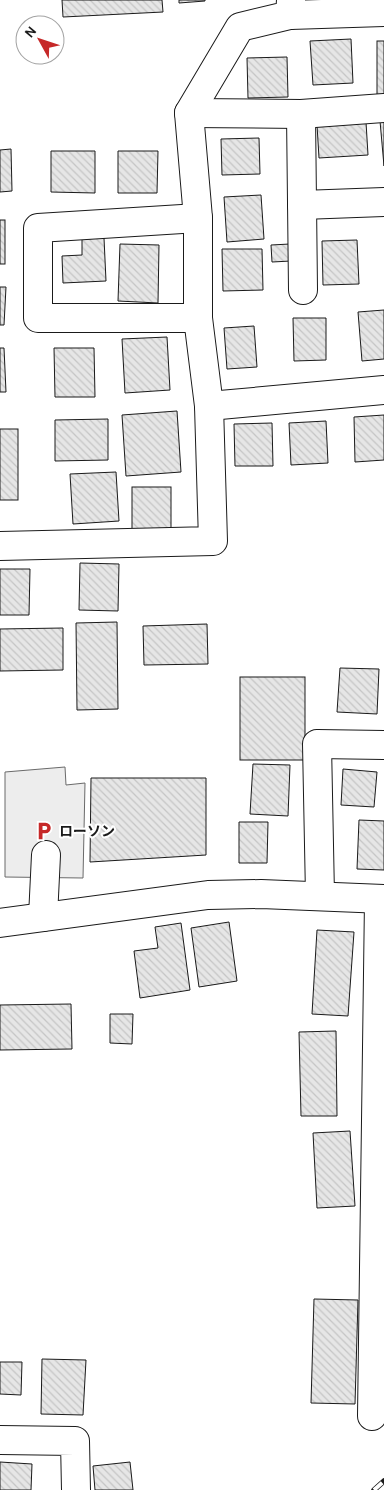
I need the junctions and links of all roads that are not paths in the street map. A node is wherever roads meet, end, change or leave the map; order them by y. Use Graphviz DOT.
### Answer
graph roads {
  1 [pos="290,8"];
  2 [pos="384,12"];
  3 [pos="384,108"];
  4 [pos="190,113"];
  5 [pos="301,114"];
  6 [pos="384,202"];
  7 [pos="302,205"];
  8 [pos="198,218"];
  9 [pos="303,290"];
  10 [pos="198,318"];
  11 [pos="384,390"];
  12 [pos="208,406"];
  13 [pos="0,546"];
  14 [pos="384,745"];
  15 [pos="46,856"];
  16 [pos="320,896"];
  17 [pos="381,900"];
  18 [pos="44,917"];
  19 [pos="0,923"];
  20 [pos="372,1416"];
  21 [pos="0,1440"];
  22 [pos="76,1490"];
  1 -- 2 [label="street"];
  1 -- 4 [label="street"];
  3 -- 5 [label="street"];
  4 -- 5 [label="street"];
  4 -- 8 [label="street"];
  5 -- 7 [label="street"];
  6 -- 7 [label="street"];
  7 -- 9 [label="street"];
  8 -- 10 [label="street"];
  8 -- 10 [label="street"];
  10 -- 12 [label="street"];
  11 -- 12 [label="street"];
  12 -- 13 [label="street"];
  14 -- 16 [label="street"];
  15 -- 18 [label="street"];
  16 -- 17 [label="street"];
  16 -- 18 [label="street"];
  17 -- 20 [label="street"];
  18 -- 19 [label="street"];
  21 -- 22 [label="street"];
}
